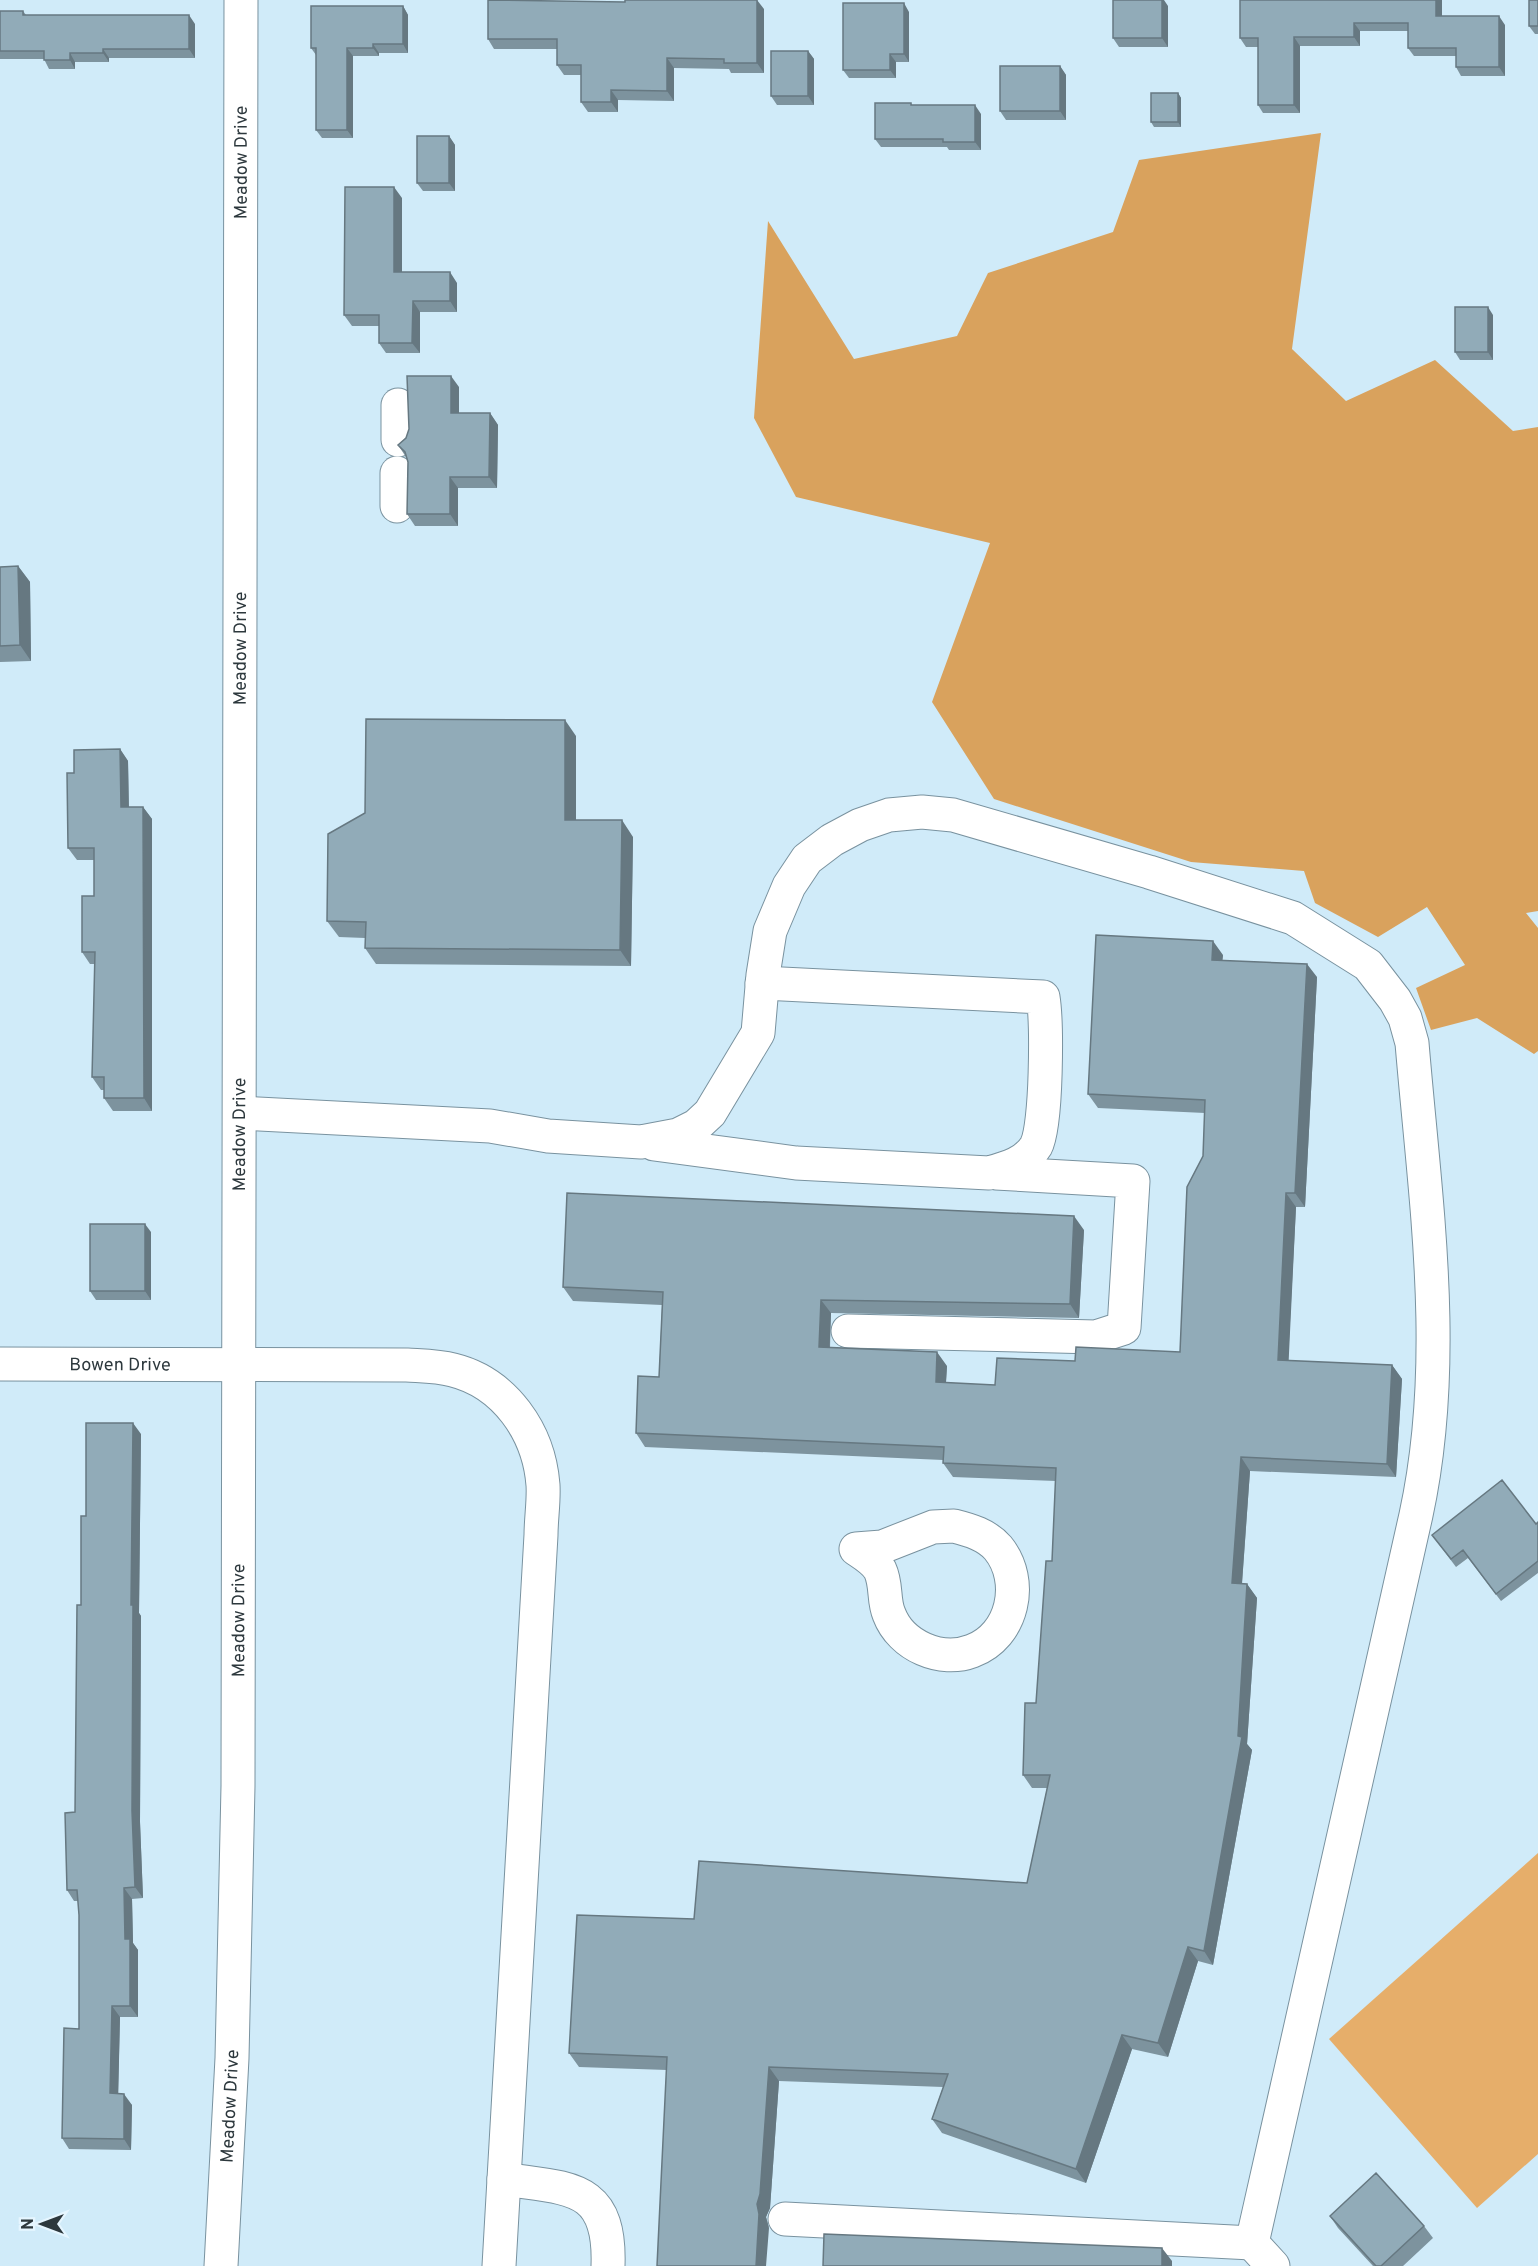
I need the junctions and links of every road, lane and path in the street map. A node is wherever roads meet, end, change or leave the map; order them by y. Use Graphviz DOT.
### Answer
graph roads {
  1 [pos="241,0"];
  2 [pos="398,405"];
  3 [pos="398,440"];
  4 [pos="397,473"];
  5 [pos="397,506"];
  6 [pos="762,983"];
  7 [pos="240,1113"];
  8 [pos="641,1142"];
  9 [pos="989,1173"];
  10 [pos="848,1331"];
  11 [pos="0,1364"];
  12 [pos="239,1364"];
  13 [pos="856,1549"];
  14 [pos="504,2179"];
  15 [pos="785,2219"];
  16 [pos="1262,2255"];
  17 [pos="221,2266"];
  18 [pos="499,2266"];
  19 [pos="608,2266"];
  1 -- 7 [label="street, Meadow Drive"];
  2 -- 3 [label="street"];
  4 -- 5 [label="street"];
  6 -- 8 [label="street"];
  6 -- 9 [label="street"];
  6 -- 16 [label="street"];
  7 -- 8 [label="street"];
  7 -- 12 [label="street, Meadow Drive"];
  8 -- 9 [label="street"];
  9 -- 10 [label="street"];
  11 -- 12 [label="street, Bowen Drive"];
  12 -- 14 [label="street, Bowen Drive"];
  12 -- 17 [label="street, Meadow Drive"];
  13 -- 13 [label="street"];
  14 -- 18 [label="street, Bowen Drive"];
  14 -- 19 [label="street"];
  15 -- 16 [label="street"];
}
